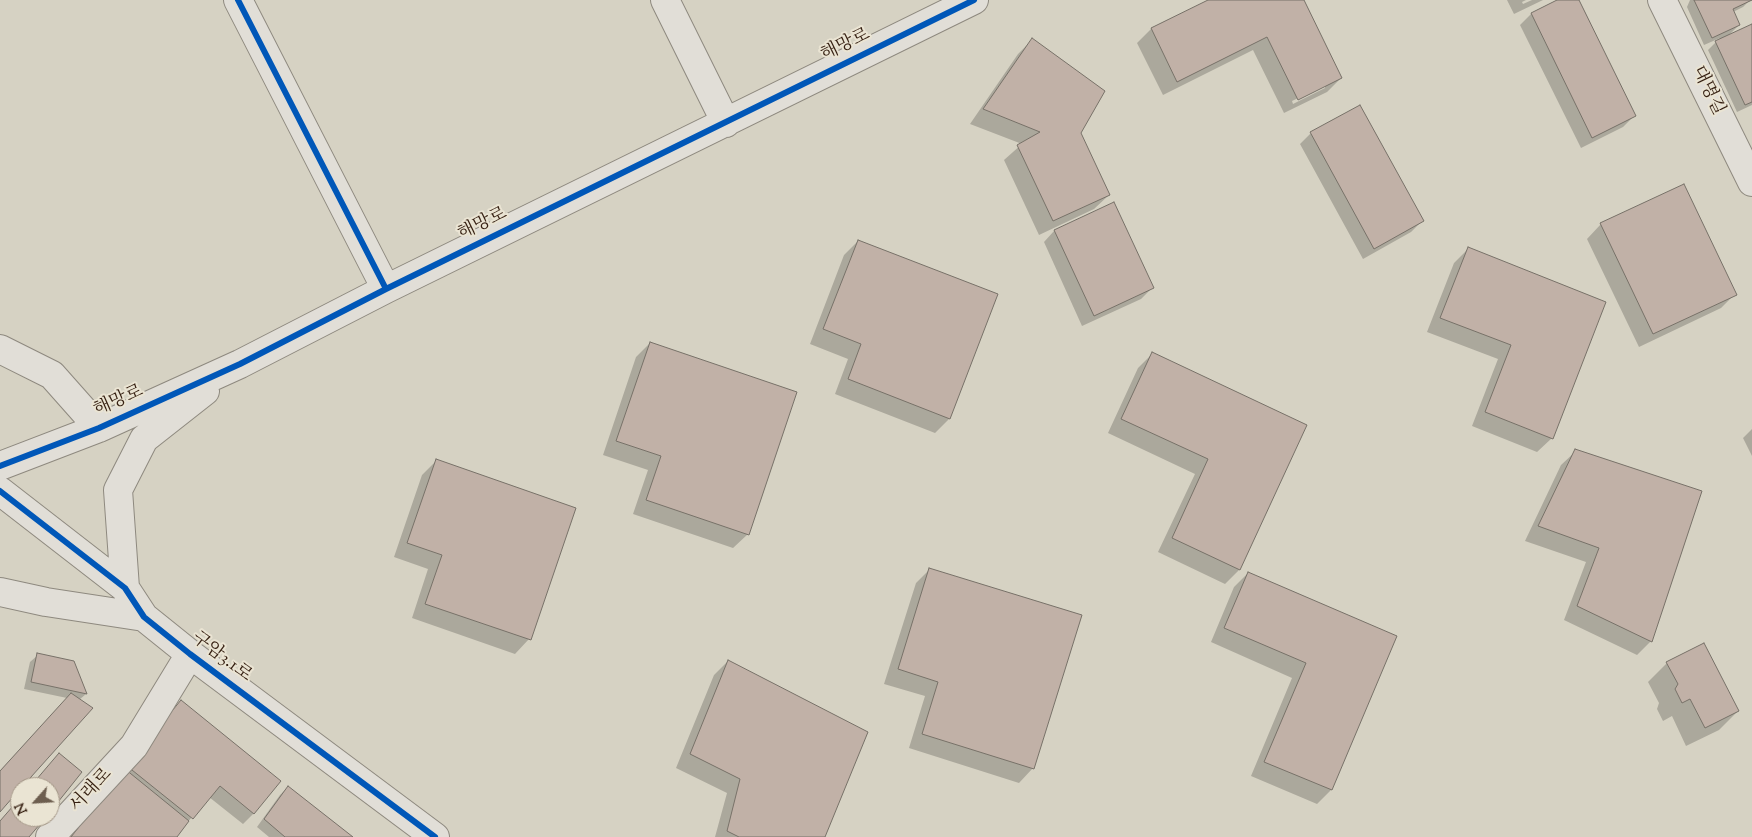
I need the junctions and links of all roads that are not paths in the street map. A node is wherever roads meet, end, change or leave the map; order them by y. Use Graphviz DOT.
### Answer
graph roads {
  1 [pos="238,0"];
  2 [pos="665,0"];
  3 [pos="974,0"];
  4 [pos="1662,0"];
  5 [pos="930,10"];
  6 [pos="726,122"];
  7 [pos="1752,182"];
  8 [pos="386,289"];
  9 [pos="0,349"];
  10 [pos="240,364"];
  11 [pos="99,428"];
  12 [pos="0,466"];
  13 [pos="0,491"];
  14 [pos="125,588"];
  15 [pos="0,592"];
  16 [pos="144,617"];
  17 [pos="190,654"];
  18 [pos="50,837"];
  19 [pos="435,837"];
  1 -- 8 [label="street"];
  2 -- 6 [label="street"];
  3 -- 5 [label="street, 해망로"];
  4 -- 7 [label="street, 대명길"];
  5 -- 6 [label="street, 해망로"];
  6 -- 8 [label="street, 해망로"];
  8 -- 10 [label="street, 해망로"];
  9 -- 11 [label="street"];
  10 -- 11 [label="street, 해망로"];
  10 -- 14 [label="street"];
  11 -- 12 [label="street, 해망로"];
  13 -- 14 [label="street, 구암3.1로"];
  14 -- 16 [label="street, 구암3.1로"];
  15 -- 16 [label="street"];
  16 -- 17 [label="street, 구암3.1로"];
  17 -- 18 [label="street, 서래로"];
  17 -- 19 [label="street, 구암3.1로"];
}
